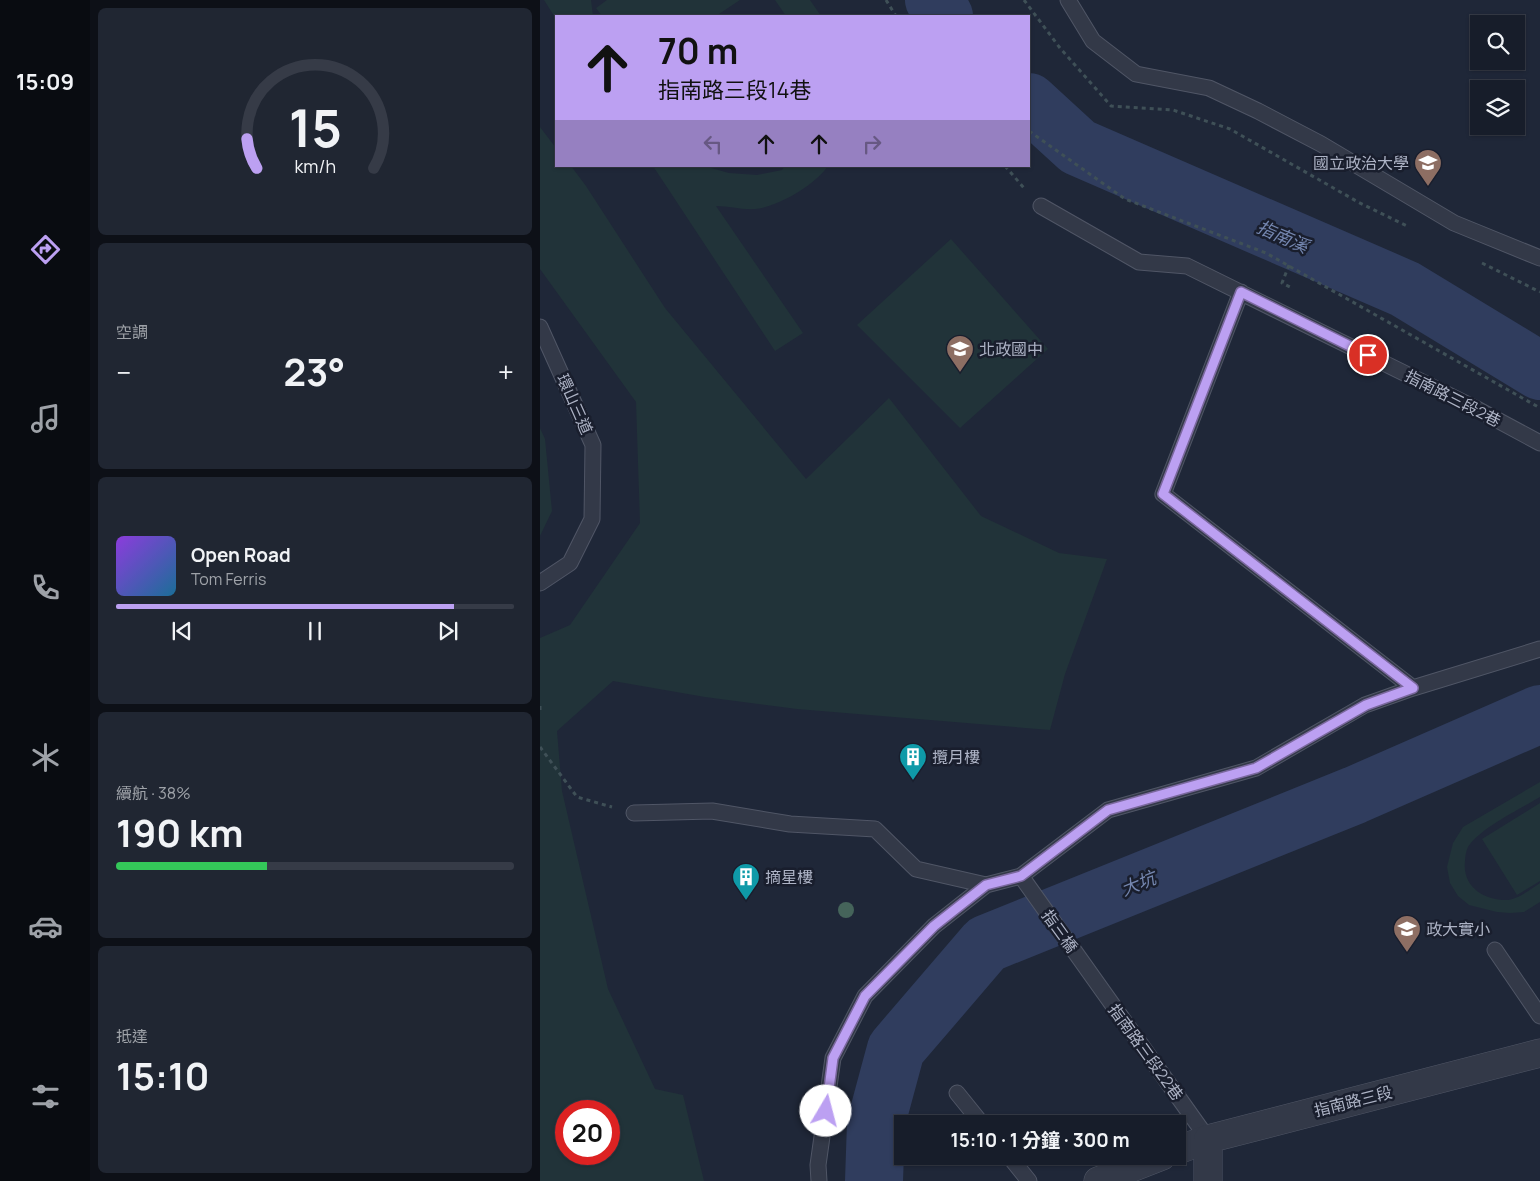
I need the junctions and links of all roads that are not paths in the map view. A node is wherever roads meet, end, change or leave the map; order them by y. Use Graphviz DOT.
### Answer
graph roads {
  1 [pos="1068,0"];
  2 [pos="1040,206"];
  3 [pos="1540,258"];
  4 [pos="1236,290"];
  5 [pos="540,327"];
  6 [pos="1540,443"];
  7 [pos="540,584"];
  8 [pos="1540,649"];
  9 [pos="1413,688"];
  10 [pos="634,813"];
  11 [pos="1021,876"];
  12 [pos="986,885"];
  13 [pos="1495,950"];
  14 [pos="1084,964"];
  15 [pos="1540,1016"];
  16 [pos="1540,1053"];
  17 [pos="957,1093"];
  18 [pos="975,1115"];
  19 [pos="1208,1138"];
  20 [pos="1186,1147"];
  21 [pos="1016,1165"];
  22 [pos="1139,1165"];
  23 [pos="818,1181"];
  24 [pos="1029,1181"];
  25 [pos="1098,1181"];
  26 [pos="1208,1181"];
  1 -- 3 [label="lane"];
  2 -- 4 [label="lane, 指南路三段2巷"];
  4 -- 6 [label="lane, 指南路三段2巷"];
  4 -- 9 [label="lane"];
  5 -- 7 [label="lane, 環山三道"];
  8 -- 9 [label="lane"];
  9 -- 11 [label="lane"];
  10 -- 12 [label="lane"];
  11 -- 12 [label="lane"];
  11 -- 14 [label="lane, 指三橋"];
  12 -- 23 [label="lane"];
  13 -- 15 [label="lane"];
  14 -- 19 [label="lane, 指南路三段22巷"];
  16 -- 19 [label="street, 指南路三段"];
  17 -- 18 [label="lane"];
  19 -- 20 [label="street, 指南路三段"];
  19 -- 26 [label="street"];
  21 -- 24 [label="lane"];
  22 -- 25 [label="street"];
}
